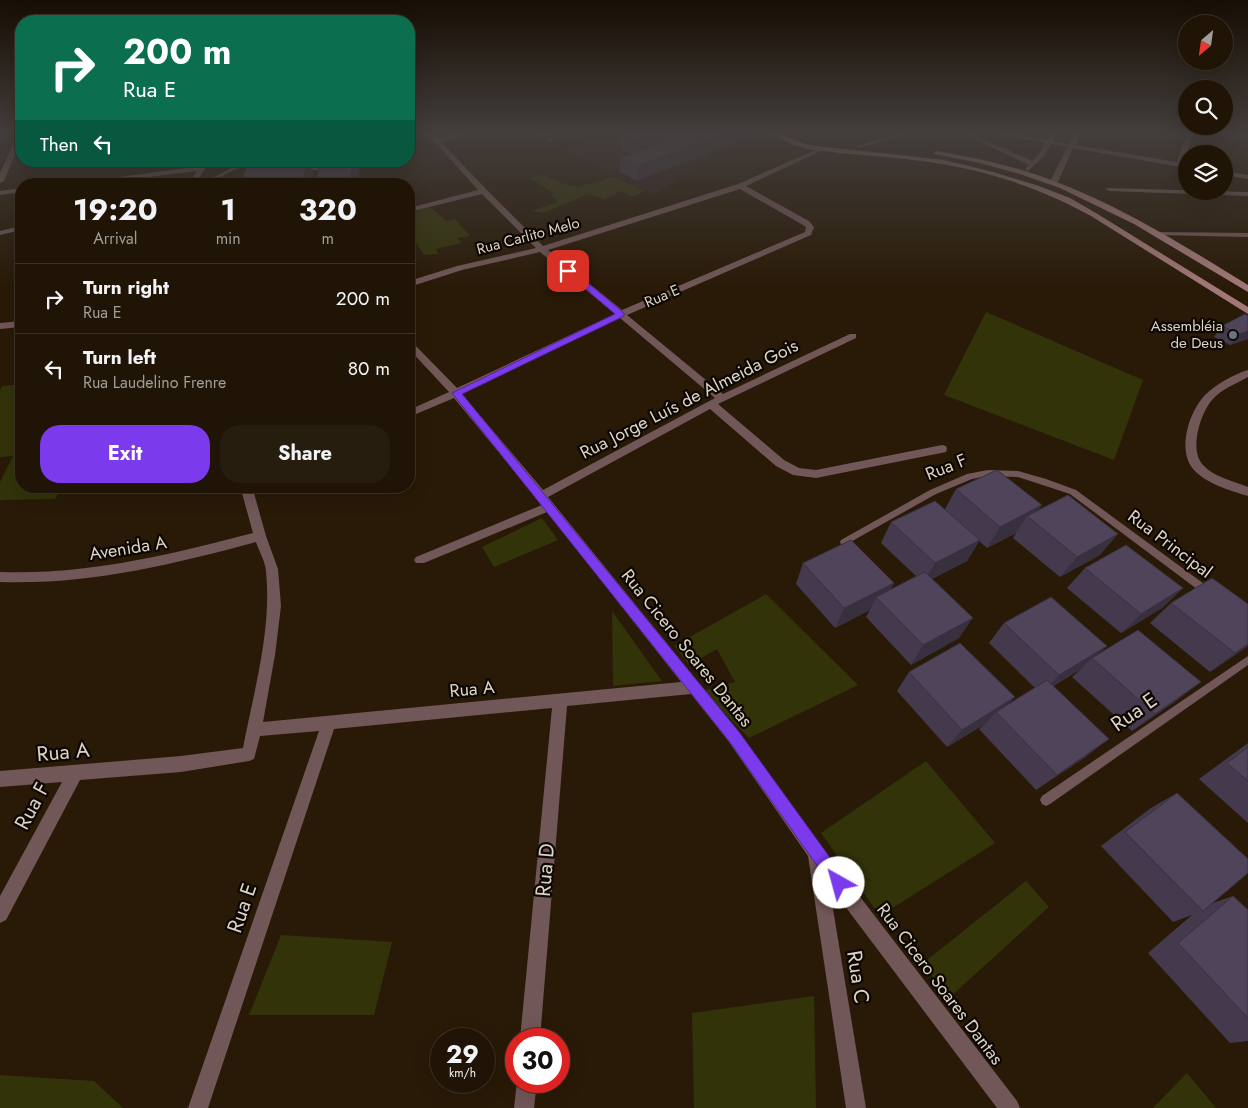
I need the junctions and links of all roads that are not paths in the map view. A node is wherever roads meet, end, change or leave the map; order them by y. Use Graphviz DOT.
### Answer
graph roads {
  1 [pos="477,185"];
  2 [pos="744,185"];
  3 [pos="1028,185"];
  4 [pos="1060,185"];
  5 [pos="741,186"];
  6 [pos="1109,189"];
  7 [pos="15,191"];
  8 [pos="483,191"];
  9 [pos="0,193"];
  10 [pos="1248,194"];
  11 [pos="415,208"];
  12 [pos="15,229"];
  13 [pos="0,233"];
  14 [pos="1158,234"];
  15 [pos="1248,235"];
  16 [pos="542,249"];
  17 [pos="415,282"];
  18 [pos="1248,289"];
  19 [pos="1229,296"];
  20 [pos="1248,298"];
  21 [pos="1248,311"];
  22 [pos="621,314"];
  23 [pos="15,325"];
  24 [pos="0,326"];
  25 [pos="853,336"];
  26 [pos="415,350"];
  27 [pos="1248,373"];
  28 [pos="456,393"];
  29 [pos="722,398"];
  30 [pos="711,404"];
  31 [pos="415,411"];
  32 [pos="942,448"];
  33 [pos="1073,492"];
  34 [pos="1248,492"];
  35 [pos="248,493"];
  36 [pos="545,502"];
  37 [pos="260,536"];
  38 [pos="844,542"];
  39 [pos="420,560"];
  40 [pos="0,577"];
  41 [pos="1216,599"];
  42 [pos="1248,660"];
  43 [pos="694,687"];
  44 [pos="560,700"];
  45 [pos="329,722"];
  46 [pos="254,730"];
  47 [pos="76,772"];
  48 [pos="0,779"];
  49 [pos="1046,800"];
  50 [pos="815,852"];
  51 [pos="0,914"];
  52 [pos="531,1028"];
  53 [pos="526,1093"];
  54 [pos="198,1108"];
  55 [pos="524,1108"];
  56 [pos="856,1108"];
  57 [pos="1010,1108"];
  1 -- 8 [label="street"];
  2 -- 5 [label="street, Rua Carlito Melo"];
  3 -- 19 [label="main road"];
  4 -- 14 [label="main road"];
  5 -- 16 [label="street, Rua Carlito Melo"];
  5 -- 22 [label="street, Rua E"];
  6 -- 10 [label="lane"];
  7 -- 9 [label="street"];
  8 -- 11 [label="street"];
  8 -- 16 [label="street"];
  12 -- 13 [label="street"];
  14 -- 15 [label="lane"];
  14 -- 18 [label="main road"];
  16 -- 17 [label="street, Rua Carlito Melo"];
  16 -- 22 [label="street"];
  19 -- 20 [label="main road"];
  19 -- 21 [label="main road"];
  22 -- 28 [label="street, Rua E"];
  22 -- 29 [label="street"];
  23 -- 24 [label="street"];
  25 -- 29 [label="street, Rua Jorge Luís de Almeida Gois"];
  26 -- 28 [label="street, Rua Cicero Soares Dantas"];
  27 -- 34 [label="street"];
  28 -- 31 [label="street, Rua E"];
  28 -- 36 [label="street, Rua Cicero Soares Dantas"];
  29 -- 30 [label="street, Rua Jorge Luís de Almeida Gois"];
  30 -- 32 [label="street"];
  30 -- 36 [label="street, Rua Jorge Luís de Almeida Gois"];
  33 -- 38 [label="lane, Rua F"];
  33 -- 41 [label="lane, Rua Principal"];
  35 -- 37 [label="street"];
  36 -- 39 [label="street, Rua Jorge Luís de Almeida Gois"];
  36 -- 43 [label="street, Rua Cicero Soares Dantas"];
  37 -- 40 [label="street, Avenida A"];
  37 -- 46 [label="street"];
  42 -- 49 [label="lane, Rua E"];
  43 -- 44 [label="street, Rua A"];
  43 -- 50 [label="street, Rua Cicero Soares Dantas"];
  44 -- 45 [label="street, Rua A"];
  44 -- 52 [label="street, Rua D"];
  45 -- 46 [label="street, Rua A"];
  45 -- 54 [label="street, Rua E"];
  46 -- 47 [label="street, Rua A"];
  47 -- 48 [label="street, Rua A"];
  47 -- 51 [label="street, Rua F"];
  50 -- 56 [label="street, Rua C"];
  50 -- 57 [label="street, Rua Cicero Soares Dantas"];
  53 -- 55 [label="street"];
}
